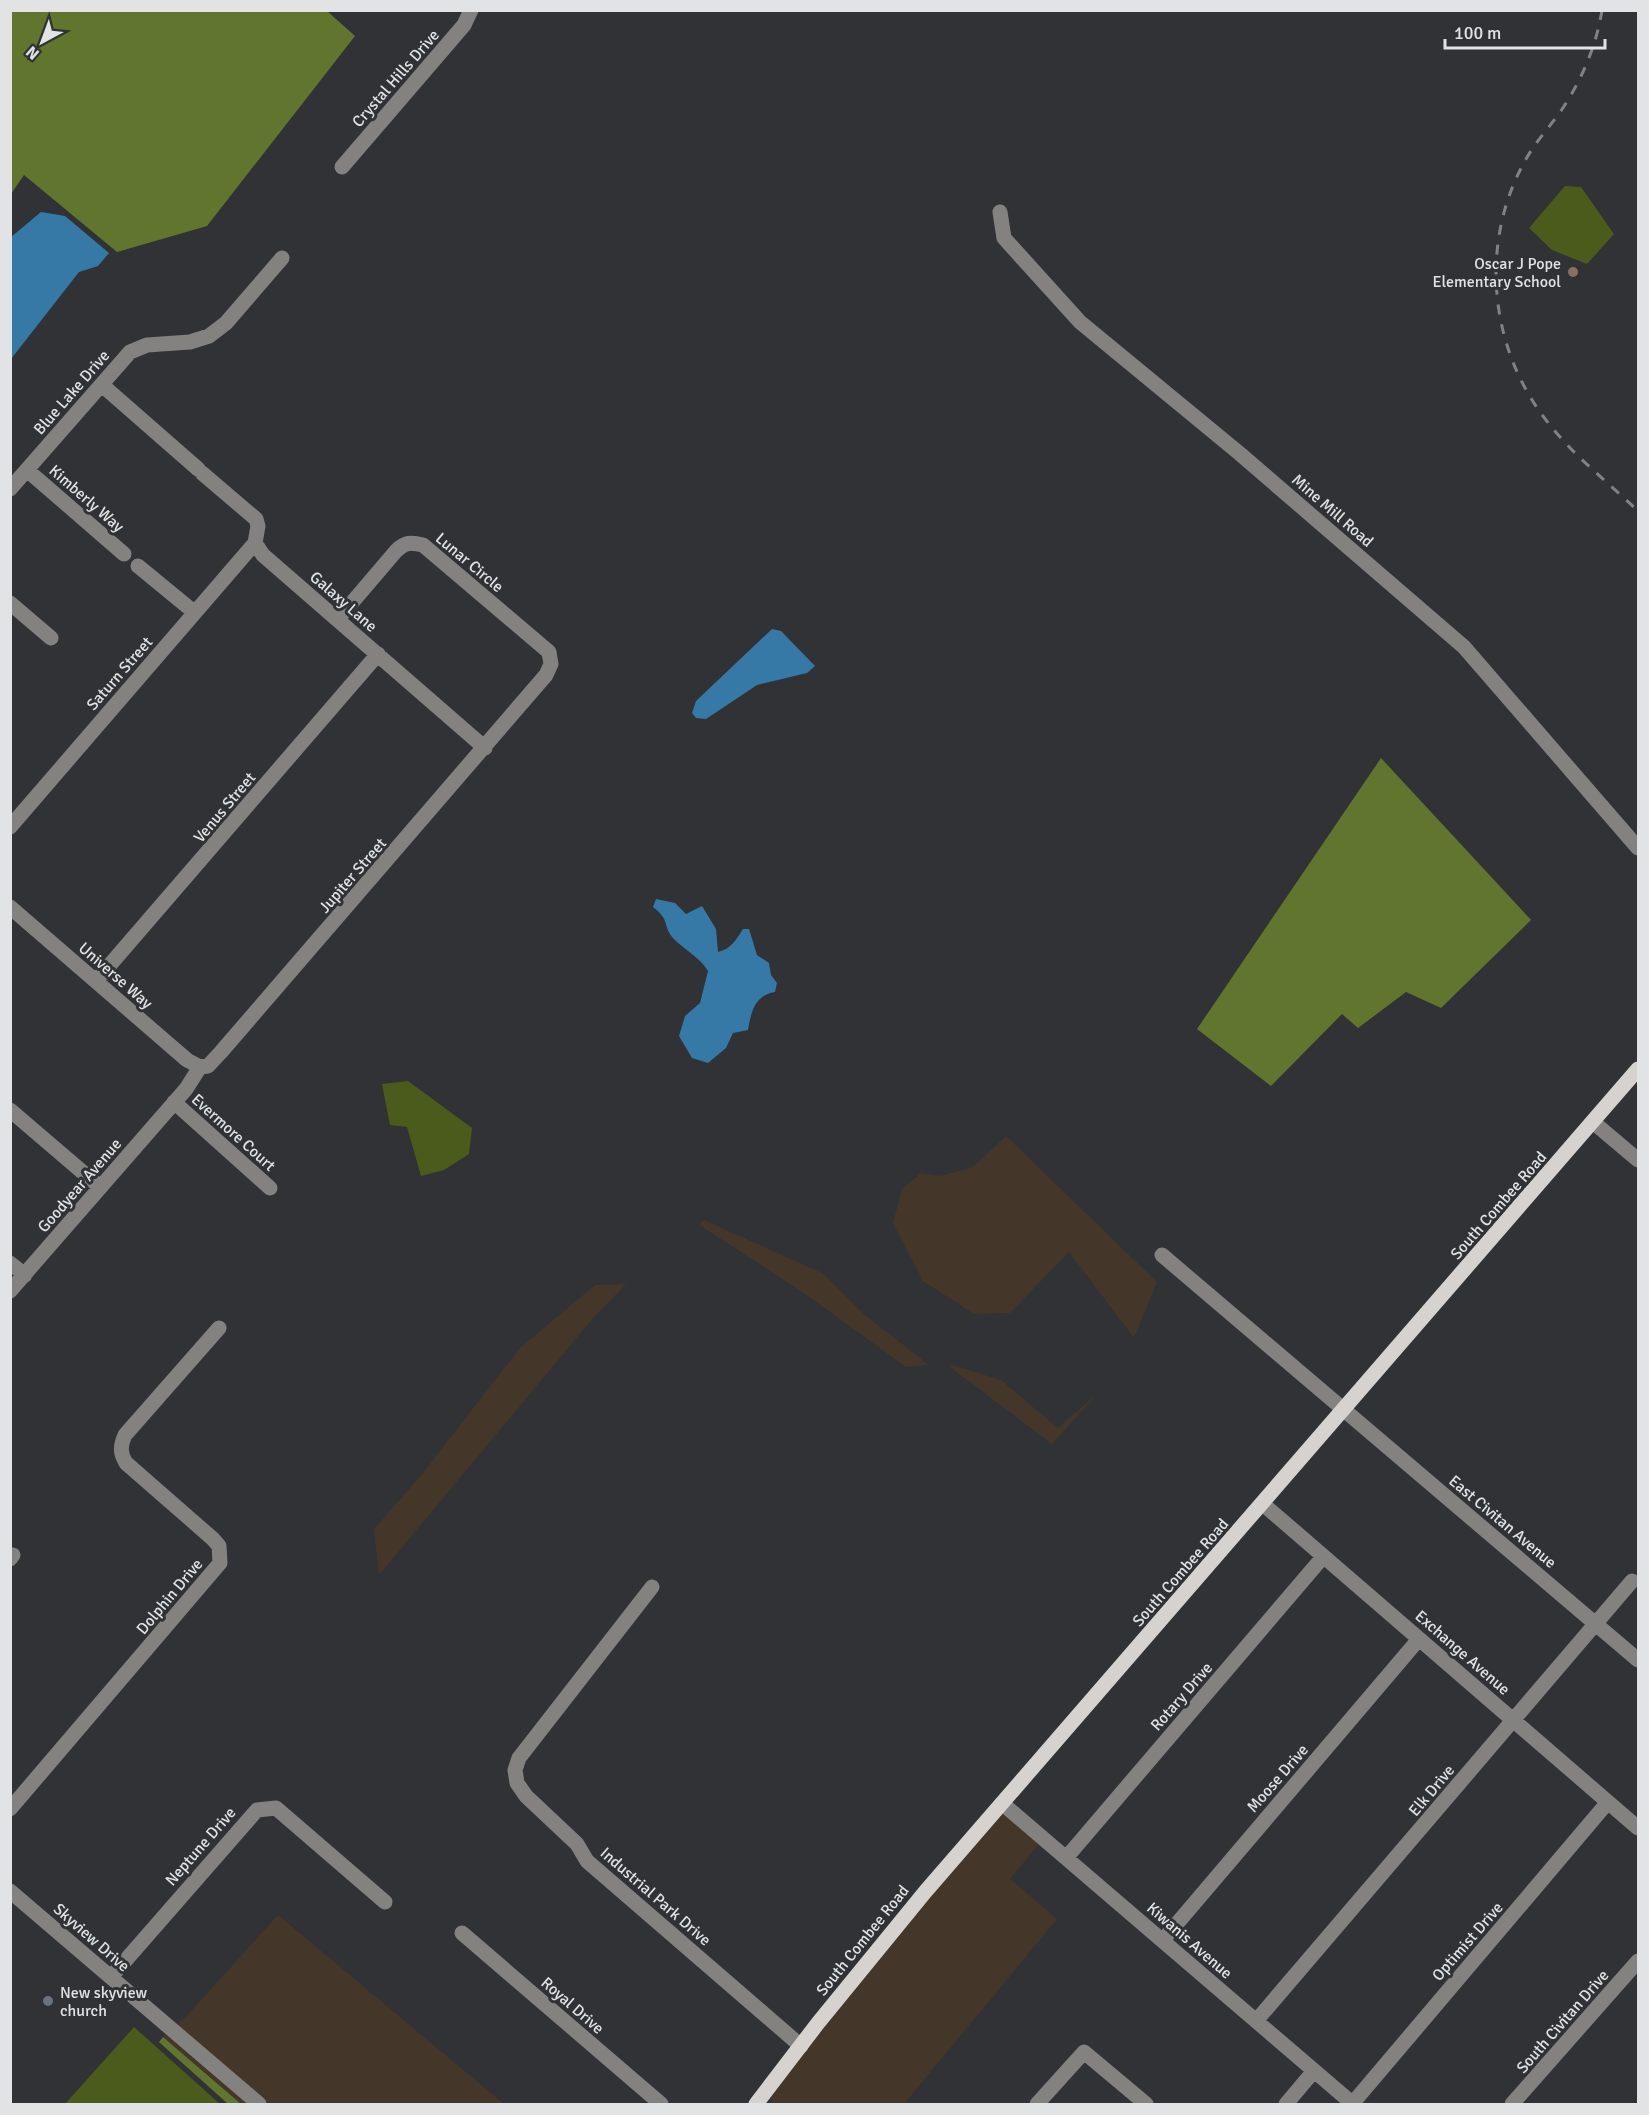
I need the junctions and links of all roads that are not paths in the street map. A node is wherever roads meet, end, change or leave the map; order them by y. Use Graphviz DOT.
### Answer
graph roads {
  1 [pos="471,10"];
  2 [pos="342,167"];
  3 [pos="1000,212"];
  4 [pos="282,258"];
  5 [pos="102,385"];
  6 [pos="27,470"];
  7 [pos="10,489"];
  8 [pos="255,543"];
  9 [pos="124,554"];
  10 [pos="138,566"];
  11 [pos="10,603"];
  12 [pos="194,612"];
  13 [pos="338,619"];
  14 [pos="51,638"];
  15 [pos="378,654"];
  16 [pos="551,664"];
  17 [pos="485,748"];
  18 [pos="10,827"];
  19 [pos="1638,848"];
  20 [pos="10,907"];
  21 [pos="96,981"];
  22 [pos="200,1067"];
  23 [pos="1638,1069"];
  24 [pos="174,1102"];
  25 [pos="10,1110"];
  26 [pos="1593,1122"];
  27 [pos="1638,1160"];
  28 [pos="100,1187"];
  29 [pos="270,1188"];
  30 [pos="1162,1256"];
  31 [pos="10,1263"];
  32 [pos="25,1275"];
  33 [pos="10,1291"];
  34 [pos="219,1328"];
  35 [pos="1344,1409"];
  36 [pos="1263,1504"];
  37 [pos="1323,1557"];
  38 [pos="1632,1581"];
  39 [pos="652,1587"];
  40 [pos="1595,1624"];
  41 [pos="1419,1639"];
  42 [pos="1638,1660"];
  43 [pos="1513,1719"];
  44 [pos="1608,1802"];
  45 [pos="1003,1804"];
  46 [pos="10,1809"];
  47 [pos="1638,1828"];
  48 [pos="1066,1858"];
  49 [pos="10,1890"];
  50 [pos="385,1902"];
  51 [pos="462,1934"];
  52 [pos="1163,1940"];
  53 [pos="1638,1961"];
  54 [pos="111,1977"];
  55 [pos="1256,2021"];
  56 [pos="801,2046"];
  57 [pos="1313,2072"];
  58 [pos="761,2103"];
  59 [pos="259,2104"];
  60 [pos="661,2104"];
  61 [pos="1037,2104"];
  62 [pos="1146,2104"];
  63 [pos="1286,2104"];
  64 [pos="1352,2104"];
  65 [pos="1512,2104"];
  1 -- 2 [label="street, Crystal Hills Drive"];
  3 -- 19 [label="street, Mine Mill Road"];
  4 -- 5 [label="street, Blue Lake Drive"];
  5 -- 6 [label="street, Blue Lake Drive"];
  5 -- 8 [label="street"];
  6 -- 7 [label="street, Blue Lake Drive"];
  6 -- 9 [label="street, Kimberly Way"];
  8 -- 12 [label="street, Saturn Street"];
  8 -- 13 [label="street, Galaxy Lane"];
  10 -- 12 [label="street"];
  11 -- 14 [label="street"];
  12 -- 18 [label="street, Saturn Street"];
  13 -- 15 [label="street, Galaxy Lane"];
  13 -- 16 [label="street, Lunar Circle"];
  15 -- 17 [label="street, Galaxy Lane"];
  15 -- 21 [label="street, Venus Street"];
  16 -- 17 [label="street, Jupiter Street"];
  17 -- 22 [label="street, Jupiter Street"];
  20 -- 21 [label="street, Universe Way"];
  21 -- 22 [label="street, Universe Way"];
  22 -- 24 [label="street, Jupiter Street"];
  23 -- 26 [label="main road, South Combee Road"];
  24 -- 28 [label="street, Goodyear Avenue"];
  24 -- 29 [label="street, Evermore Court"];
  25 -- 28 [label="street"];
  26 -- 27 [label="street"];
  26 -- 35 [label="main road, South Combee Road"];
  28 -- 32 [label="street, Goodyear Avenue"];
  30 -- 35 [label="street, East Civitan Avenue"];
  31 -- 32 [label="street"];
  32 -- 33 [label="street, Goodyear Avenue"];
  34 -- 46 [label="street, Dolphin Drive"];
  35 -- 36 [label="main road, South Combee Road"];
  35 -- 40 [label="street, East Civitan Avenue"];
  36 -- 37 [label="street, Exchange Avenue"];
  36 -- 45 [label="main road, South Combee Road"];
  37 -- 41 [label="street, Exchange Avenue"];
  37 -- 48 [label="street, Rotary Drive"];
  38 -- 40 [label="street, Elk Drive"];
  39 -- 56 [label="street, Industrial Park Drive"];
  40 -- 42 [label="street, East Civitan Avenue"];
  40 -- 43 [label="street, Elk Drive"];
  41 -- 43 [label="street, Exchange Avenue"];
  41 -- 52 [label="street, Moose Drive"];
  43 -- 44 [label="street, Exchange Avenue"];
  43 -- 55 [label="street, Elk Drive"];
  44 -- 47 [label="street, Exchange Avenue"];
  44 -- 64 [label="street, Optimist Drive"];
  45 -- 48 [label="street, Kiwanis Avenue"];
  45 -- 56 [label="main road, South Combee Road"];
  48 -- 52 [label="street, Kiwanis Avenue"];
  49 -- 54 [label="street, Skyview Drive"];
  50 -- 54 [label="street, Neptune Drive"];
  51 -- 60 [label="street, Royal Drive"];
  52 -- 55 [label="street, Kiwanis Avenue"];
  53 -- 65 [label="street, South Civitan Drive"];
  54 -- 59 [label="street, Skyview Drive"];
  55 -- 57 [label="street, Kiwanis Avenue"];
  56 -- 58 [label="main road, South Combee Road"];
  57 -- 63 [label="street"];
  57 -- 64 [label="street, Kiwanis Avenue"];
  61 -- 62 [label="street"];
}
